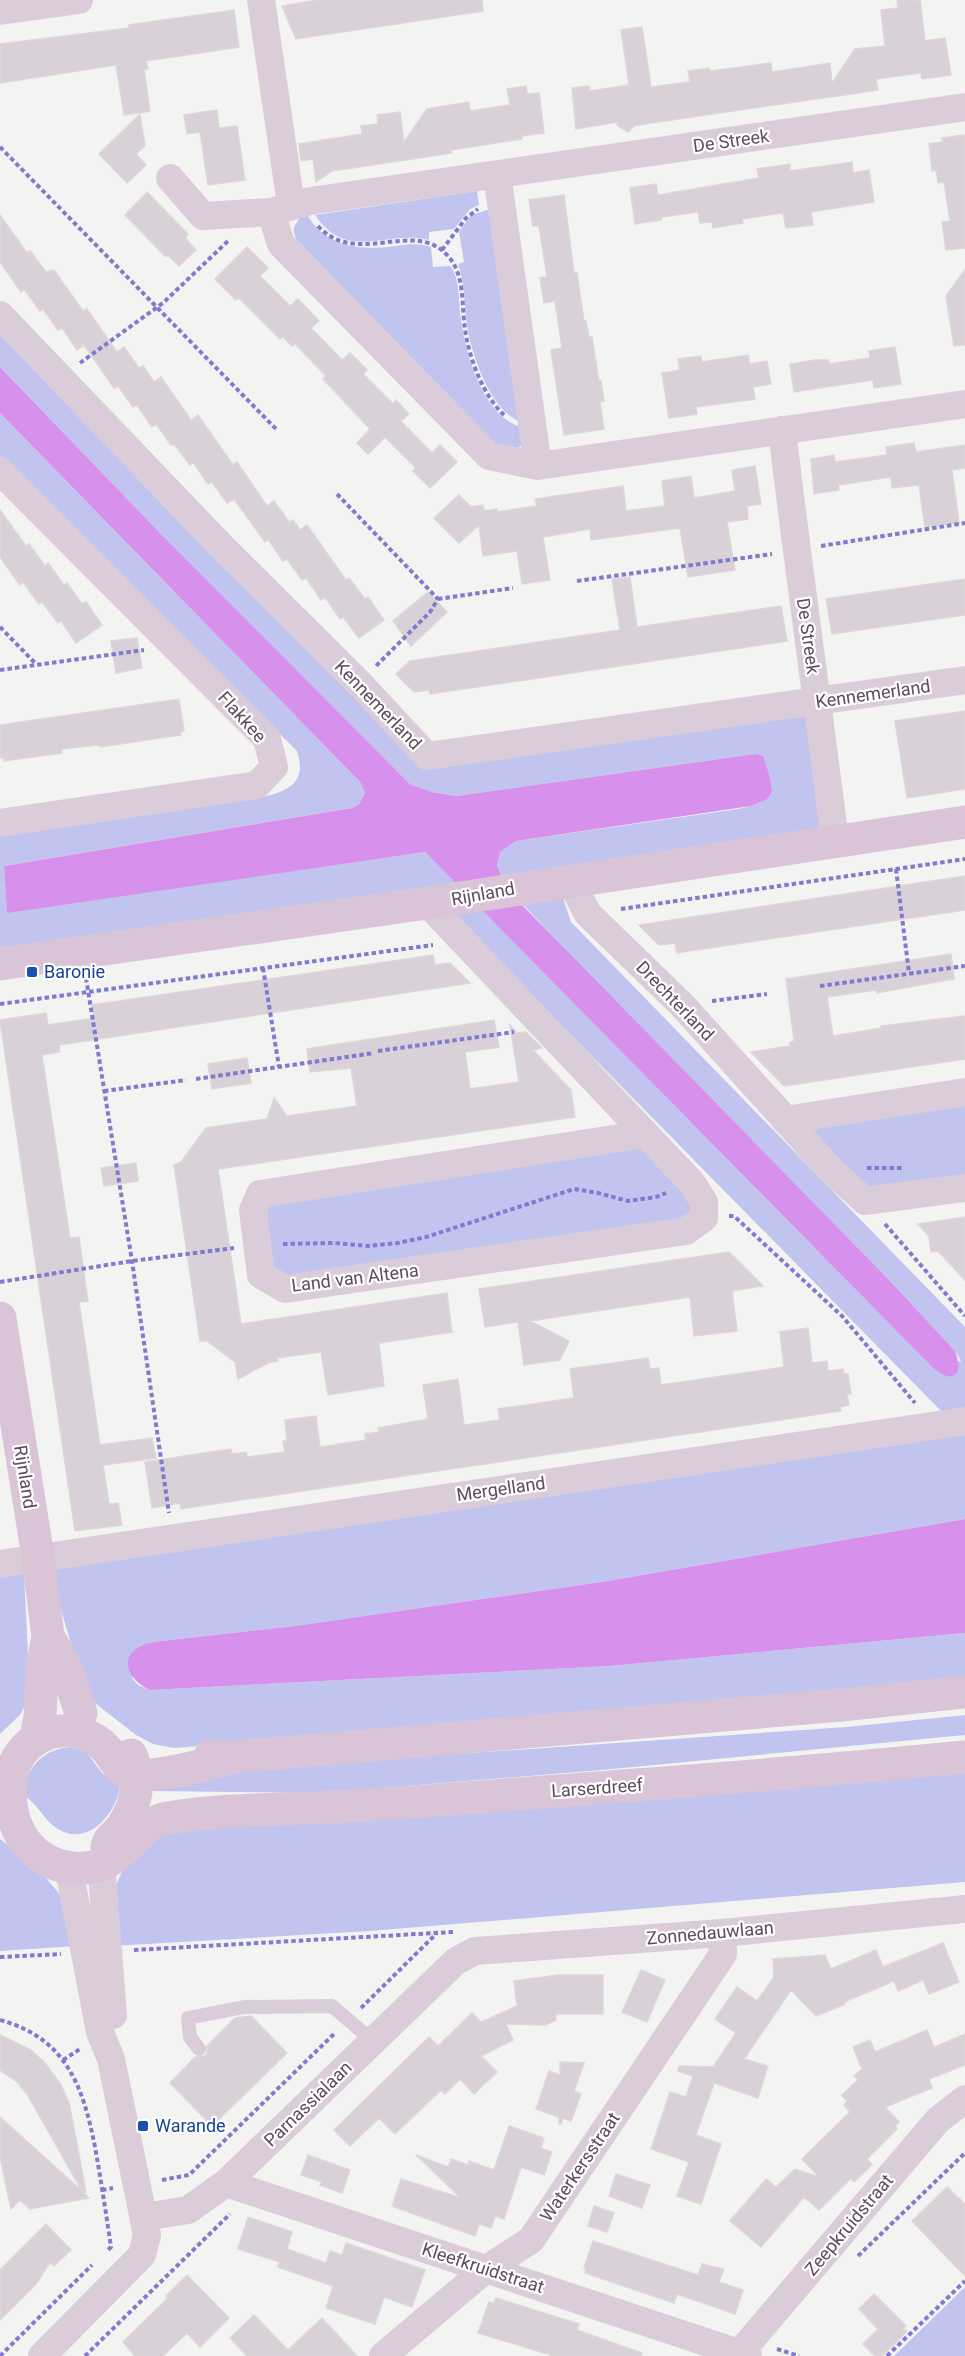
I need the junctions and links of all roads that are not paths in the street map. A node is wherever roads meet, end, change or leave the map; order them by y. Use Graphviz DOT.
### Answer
graph roads {
  1 [pos="79,0"];
  2 [pos="261,0"];
  3 [pos="0,11"];
  4 [pos="965,107"];
  5 [pos="170,178"];
  6 [pos="499,188"];
  7 [pos="283,207"];
  8 [pos="0,315"];
  9 [pos="965,404"];
  10 [pos="782,430"];
  11 [pos="538,466"];
  12 [pos="0,471"];
  13 [pos="965,680"];
  14 [pos="818,702"];
  15 [pos="965,822"];
  16 [pos="0,823"];
  17 [pos="835,841"];
  18 [pos="570,880"];
  19 [pos="427,903"];
  20 [pos="0,964"];
  21 [pos="965,1092"];
  22 [pos="785,1120"];
  23 [pos="645,1134"];
  24 [pos="965,1188"];
  25 [pos="0,1318"];
  26 [pos="965,1421"];
  27 [pos="38,1557"];
  28 [pos="0,1564"];
  29 [pos="48,1636"];
  30 [pos="965,1692"];
  31 [pos="81,1713"];
  32 [pos="965,1757"];
  33 [pos="134,1764"];
  34 [pos="12,1774"];
  35 [pos="135,1824"];
  36 [pos="106,1853"];
  37 [pos="64,1867"];
  38 [pos="965,1909"];
  39 [pos="722,1933"];
  40 [pos="456,1961"];
  41 [pos="373,2042"];
  42 [pos="199,2049"];
  43 [pos="111,2059"];
  44 [pos="965,2099"];
  45 [pos="226,2183"];
  46 [pos="144,2217"];
  47 [pos="486,2270"];
  48 [pos="742,2355"];
  49 [pos="42,2356"];
  50 [pos="383,2356"];
  1 -- 3 [label="street"];
  2 -- 7 [label="street"];
  4 -- 6 [label="street, De Streek"];
  5 -- 7 [label="street, De Streek"];
  6 -- 7 [label="street, De Streek"];
  6 -- 11 [label="street"];
  7 -- 11 [label="street"];
  8 -- 14 [label="street, Kennemerland"];
  9 -- 10 [label="street"];
  10 -- 11 [label="street"];
  10 -- 14 [label="street, De Streek"];
  12 -- 16 [label="street, Flakkee"];
  13 -- 14 [label="street, Kennemerland"];
  14 -- 17 [label="street, De Streek"];
  15 -- 17 [label="main road, Rijnland"];
  17 -- 18 [label="main road, Rijnland"];
  18 -- 19 [label="main road, Rijnland"];
  18 -- 22 [label="street, Drechterland"];
  19 -- 20 [label="main road, Rijnland"];
  19 -- 23 [label="street"];
  21 -- 22 [label="street"];
  22 -- 24 [label="street, Drechterland"];
  23 -- 23 [label="street, Land van Altena"];
  25 -- 27 [label="main road, Rijnland"];
  26 -- 27 [label="street, Mergelland"];
  27 -- 28 [label="street, Mergelland"];
  27 -- 29 [label="main road, Rijnland"];
  29 -- 31 [label="main road, Rijnland"];
  29 -- 34 [label="main road, Rijnland"];
  30 -- 33 [label="main road"];
  31 -- 33 [label="main road"];
  31 -- 34 [label="main road"];
  32 -- 35 [label="main road, Larserdreef"];
  33 -- 34 [label="main road"];
  33 -- 35 [label="main road"];
  34 -- 36 [label="main road"];
  34 -- 37 [label="main road"];
  35 -- 36 [label="main road, Larserdreef"];
  36 -- 37 [label="main road"];
  36 -- 43 [label="street"];
  37 -- 43 [label="street"];
  38 -- 39 [label="street, Zonnedauwlaan"];
  39 -- 40 [label="street, Zonnedauwlaan"];
  39 -- 47 [label="street, Waterkersstraat"];
  40 -- 41 [label="street, Parnassialaan"];
  41 -- 42 [label="lane"];
  41 -- 45 [label="street, Parnassialaan"];
  43 -- 46 [label="street"];
  44 -- 48 [label="street, Zeepkruidstraat"];
  45 -- 46 [label="street, Parnassialaan"];
  45 -- 47 [label="street, Kleefkruidstraat"];
  46 -- 49 [label="street"];
  47 -- 48 [label="street, Kleefkruidstraat"];
  47 -- 50 [label="street, Waterkersstraat"];
}
